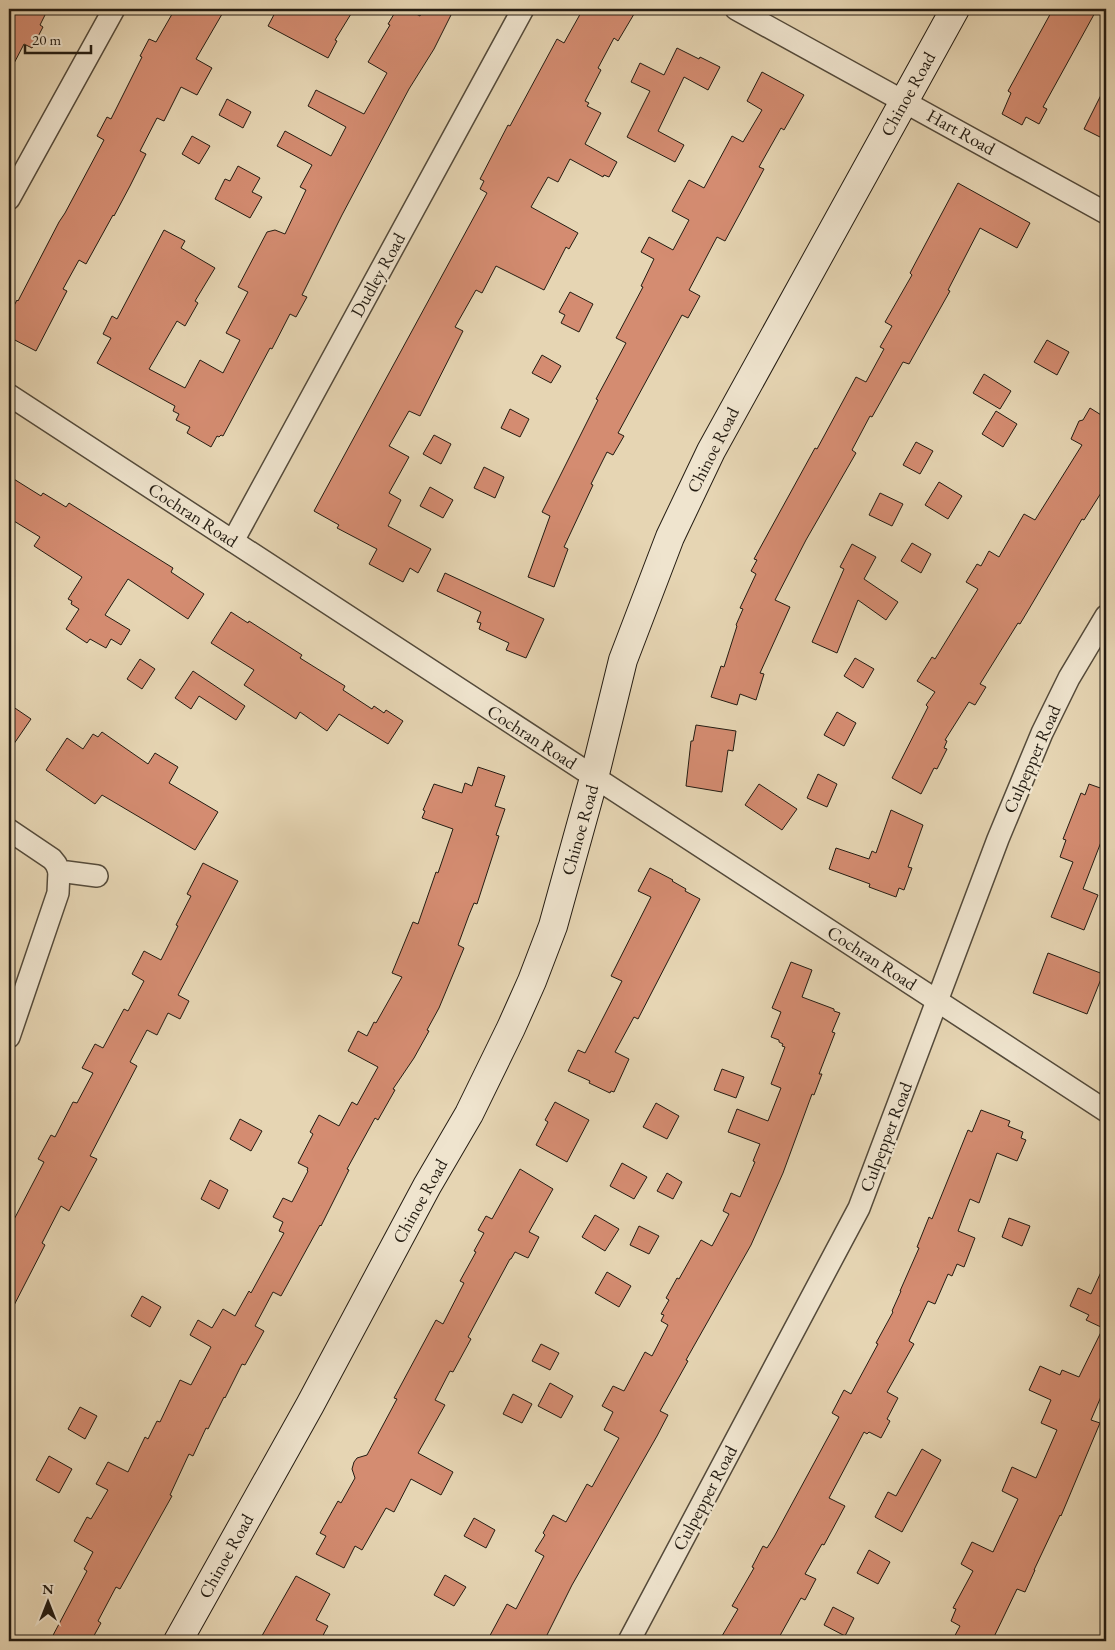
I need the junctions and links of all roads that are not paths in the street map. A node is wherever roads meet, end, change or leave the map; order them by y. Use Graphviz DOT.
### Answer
graph roads {
  1 [pos="114,9"];
  2 [pos="523,9"];
  3 [pos="736,9"];
  4 [pos="955,9"];
  5 [pos="905,101"];
  6 [pos="9,199"];
  7 [pos="1106,213"];
  8 [pos="9,396"];
  9 [pos="233,541"];
  10 [pos="1106,616"];
  11 [pos="594,778"];
  12 [pos="9,830"];
  13 [pos="59,870"];
  14 [pos="96,876"];
  15 [pos="937,1000"];
  16 [pos="9,1037"];
  17 [pos="1106,1111"];
  18 [pos="178,1641"];
  19 [pos="629,1641"];
  1 -- 6 [label="street"];
  2 -- 9 [label="street, Dudley Road"];
  3 -- 5 [label="street, Hart Road"];
  4 -- 5 [label="street, Chinoe Road"];
  5 -- 7 [label="street, Hart Road"];
  5 -- 11 [label="street, Chinoe Road"];
  8 -- 9 [label="street, Cochran Road"];
  9 -- 11 [label="street, Cochran Road"];
  10 -- 15 [label="street, Culpepper Road"];
  11 -- 15 [label="street, Cochran Road"];
  11 -- 18 [label="street, Chinoe Road"];
  12 -- 13 [label="street"];
  13 -- 14 [label="street"];
  13 -- 16 [label="street"];
  15 -- 17 [label="street, Cochran Road"];
  15 -- 19 [label="street, Culpepper Road"];
}
